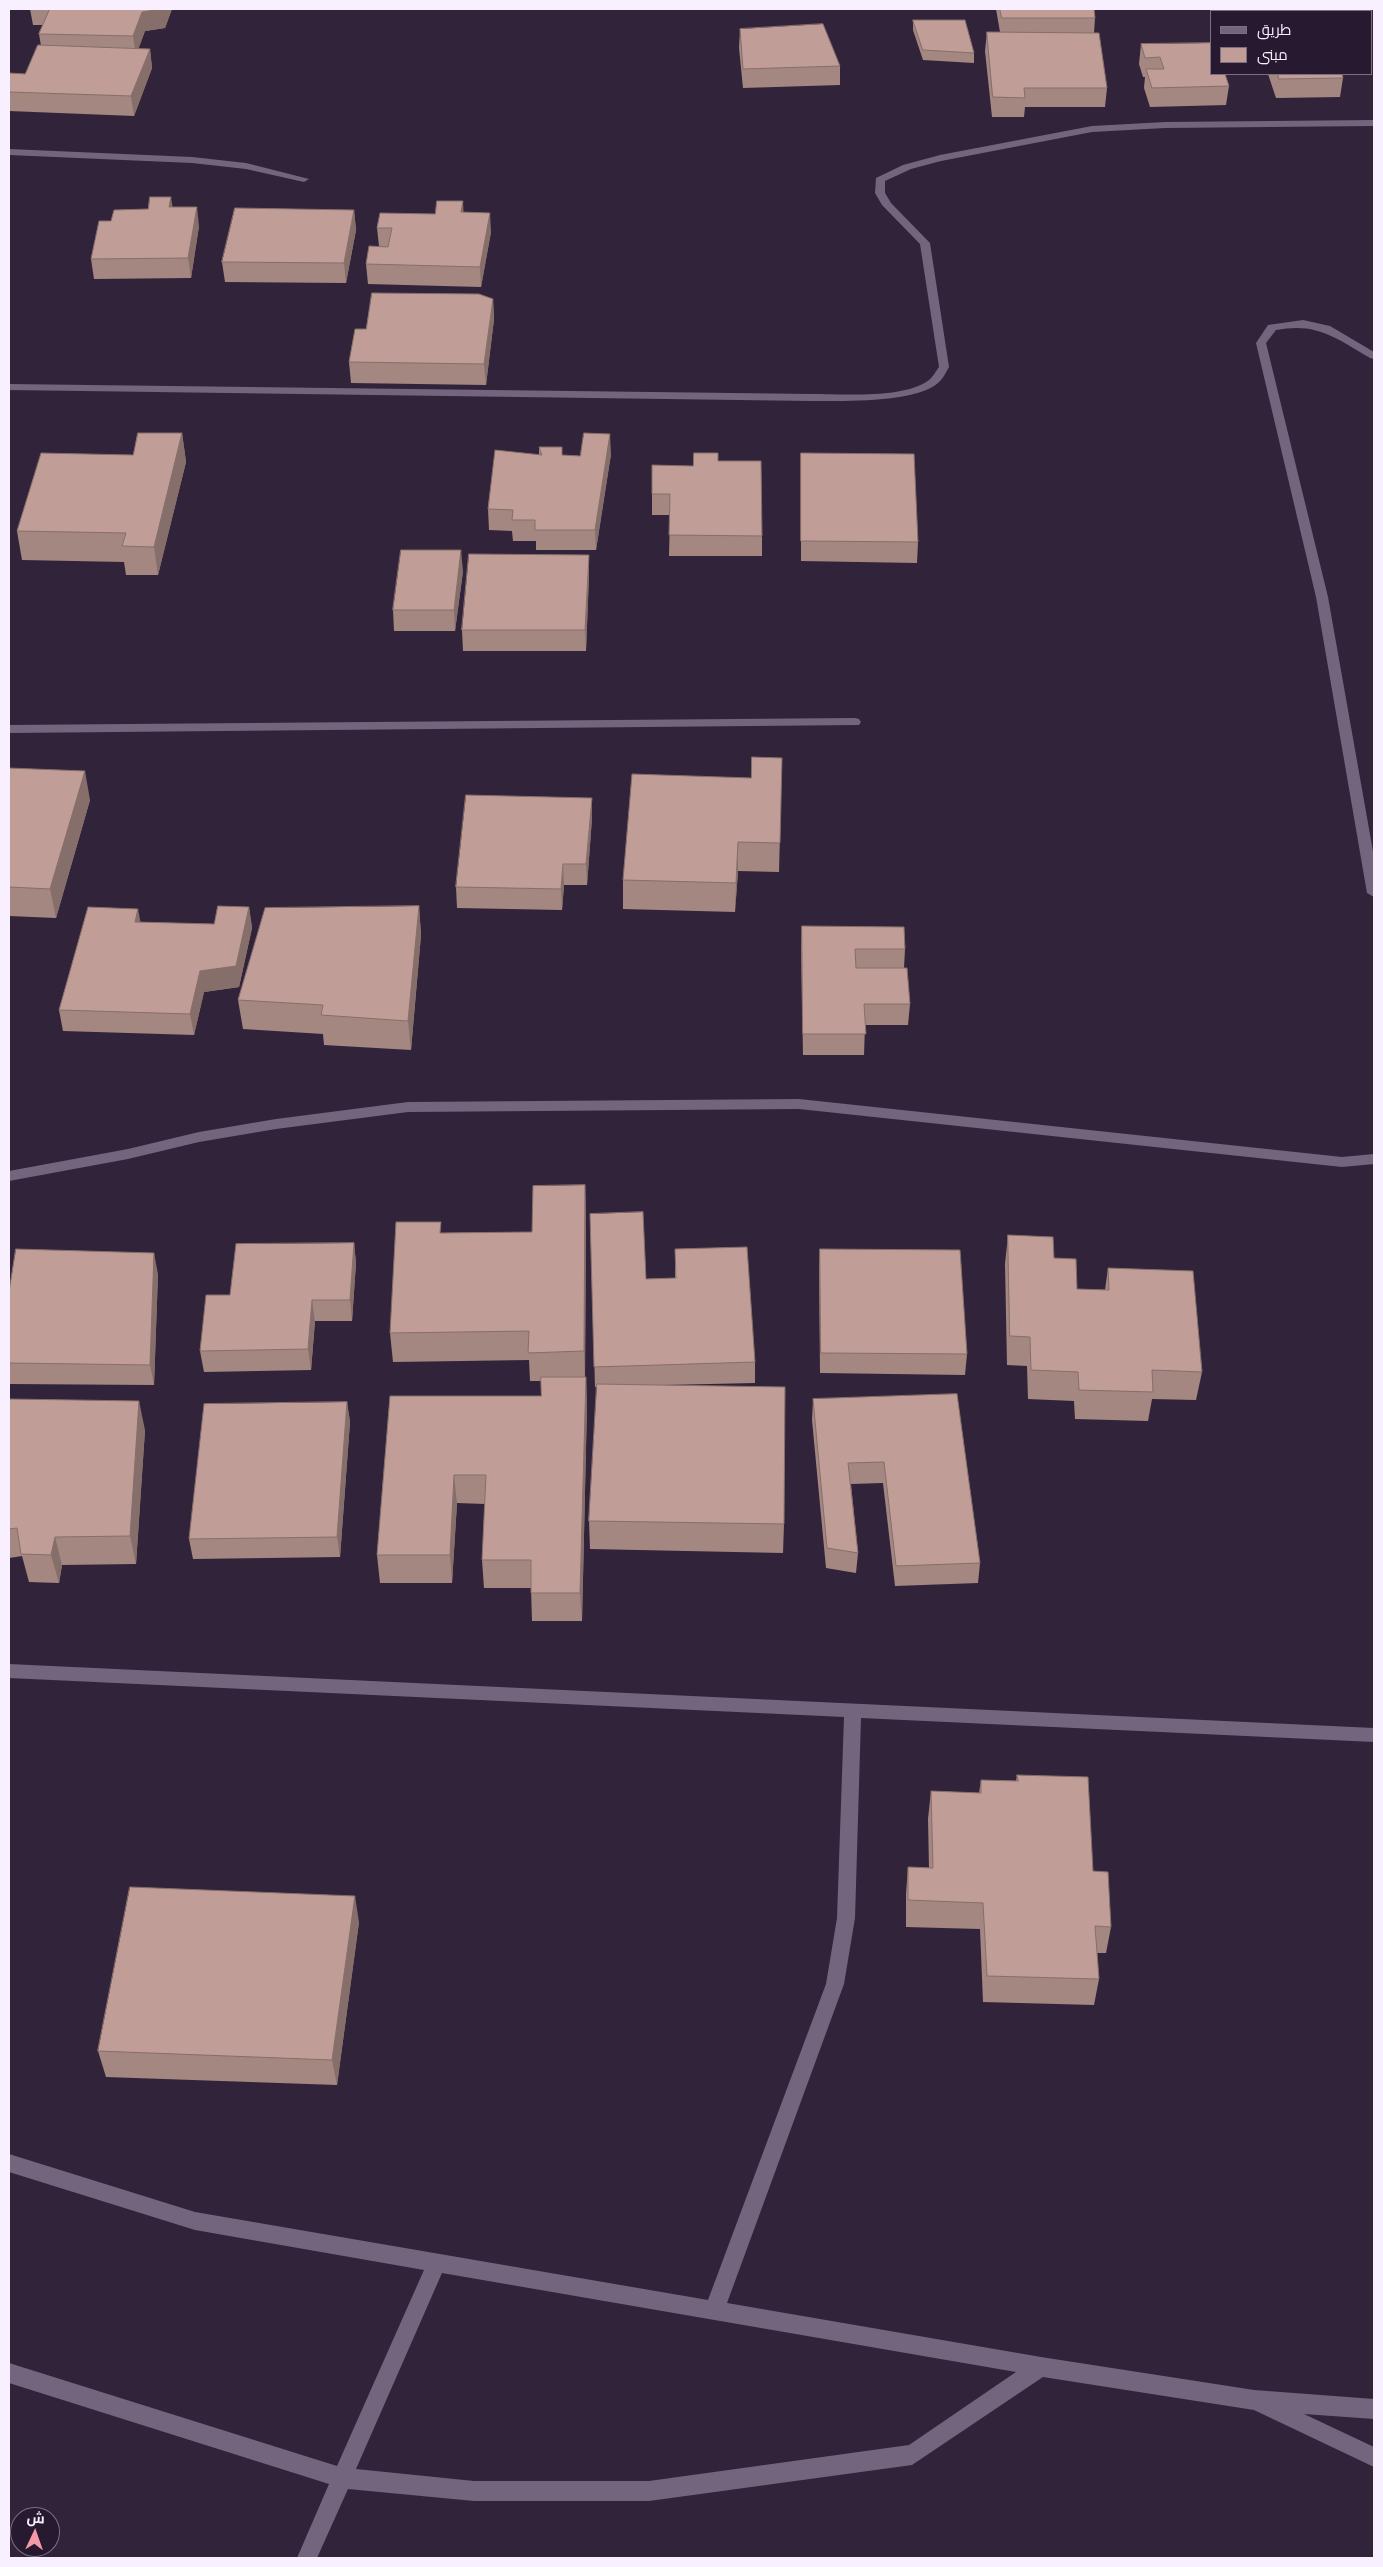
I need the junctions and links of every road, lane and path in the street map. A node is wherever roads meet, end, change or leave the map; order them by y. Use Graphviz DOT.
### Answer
graph roads {
  1 [pos="1374,123"];
  2 [pos="9,152"];
  3 [pos="304,179"];
  4 [pos="1374,356"];
  5 [pos="9,388"];
  6 [pos="855,722"];
  7 [pos="9,730"];
  8 [pos="1374,893"];
  9 [pos="1374,1160"];
  10 [pos="9,1176"];
  11 [pos="9,1670"];
  12 [pos="854,1711"];
  13 [pos="1374,1735"];
  14 [pos="9,2163"];
  15 [pos="437,2262"];
  16 [pos="714,2311"];
  17 [pos="1041,2367"];
  18 [pos="9,2373"];
  19 [pos="1254,2400"];
  20 [pos="1374,2409"];
  21 [pos="1374,2457"];
  22 [pos="342,2478"];
  23 [pos="307,2558"];
  1 -- 5 [label="street"];
  2 -- 3 [label="street"];
  4 -- 8 [label="street"];
  6 -- 7 [label="street"];
  9 -- 10 [label="street"];
  11 -- 12 [label="street"];
  12 -- 13 [label="street"];
  12 -- 16 [label="street"];
  14 -- 15 [label="street"];
  15 -- 16 [label="street"];
  15 -- 22 [label="street"];
  16 -- 17 [label="street"];
  17 -- 19 [label="street"];
  17 -- 22 [label="street"];
  18 -- 22 [label="street"];
  19 -- 20 [label="street"];
  19 -- 21 [label="street"];
  22 -- 23 [label="street"];
}
